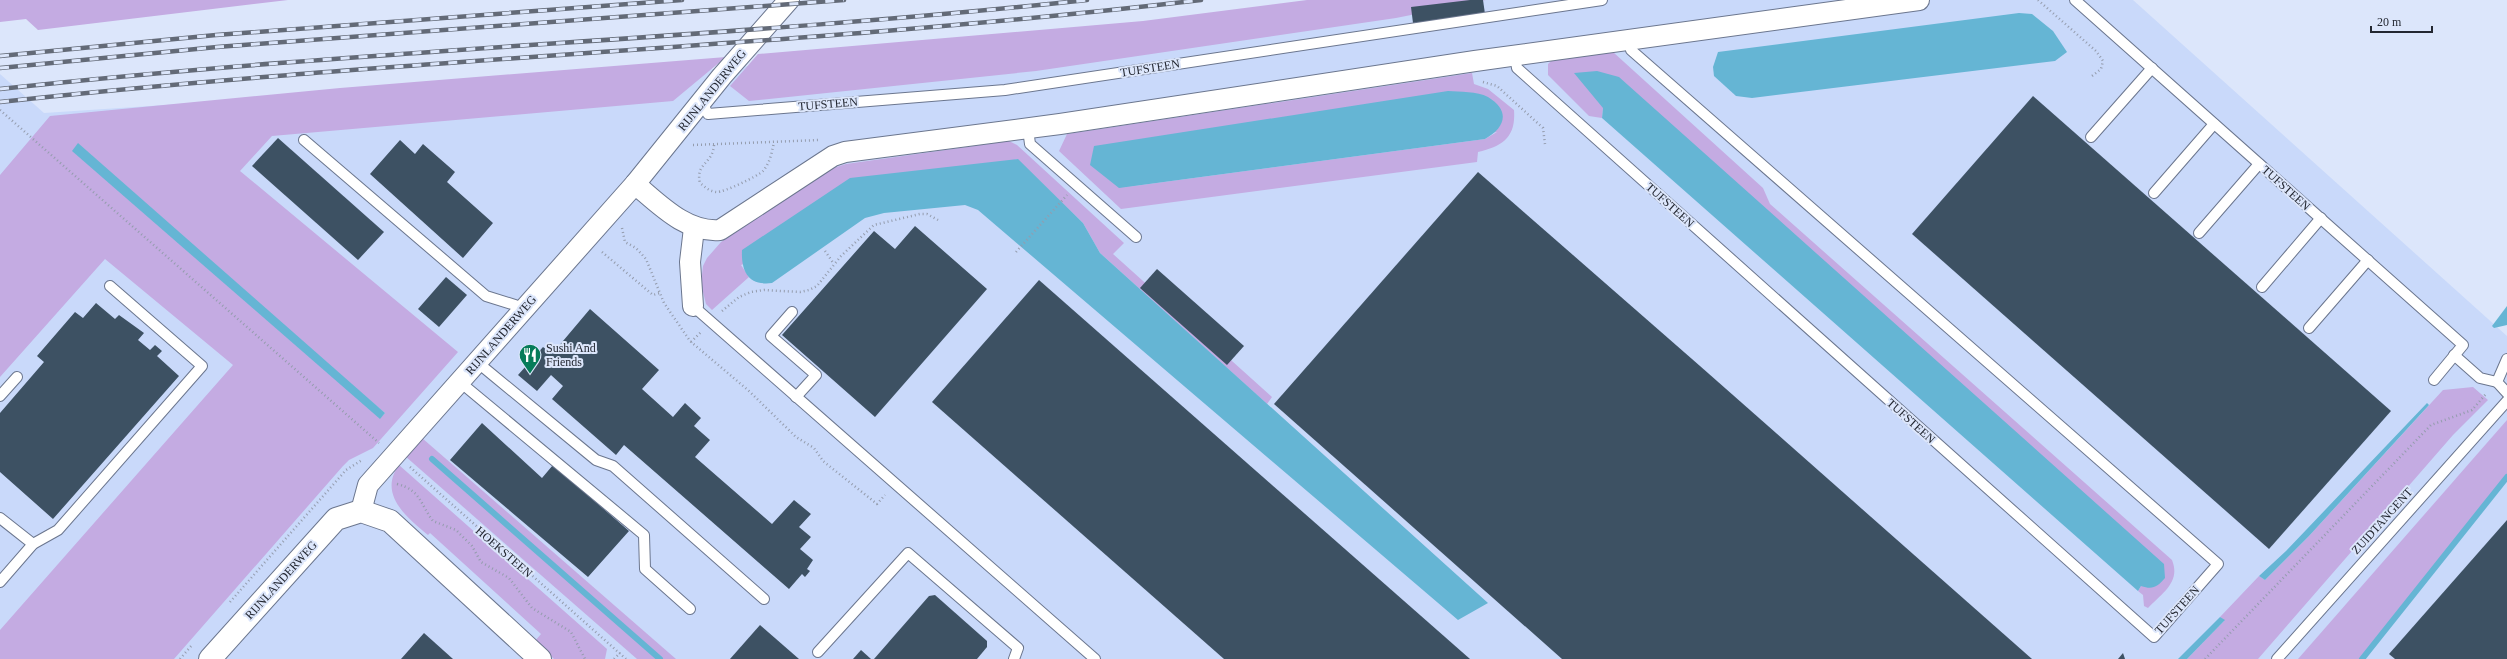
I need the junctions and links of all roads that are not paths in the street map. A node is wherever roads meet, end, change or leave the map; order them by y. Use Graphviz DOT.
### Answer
graph roads {
  1 [pos="789,0"];
  2 [pos="1602,0"];
  3 [pos="1919,0"];
  4 [pos="2075,0"];
  5 [pos="1629,40"];
  6 [pos="1515,56"];
  7 [pos="2152,68"];
  8 [pos="702,103"];
  9 [pos="2214,124"];
  10 [pos="1028,129"];
  11 [pos="2091,137"];
  12 [pos="304,140"];
  13 [pos="2259,164"];
  14 [pos="635,184"];
  15 [pos="2154,193"];
  16 [pos="2321,218"];
  17 [pos="694,228"];
  18 [pos="2199,233"];
  19 [pos="1136,237"];
  20 [pos="2368,260"];
  21 [pos="110,286"];
  22 [pos="2262,287"];
  23 [pos="693,306"];
  24 [pos="523,311"];
  25 [pos="792,312"];
  26 [pos="2309,328"];
  27 [pos="2454,356"];
  28 [pos="2507,359"];
  29 [pos="478,362"];
  30 [pos="17,377"];
  31 [pos="2434,380"];
  32 [pos="460,382"];
  33 [pos="2496,382"];
  34 [pos="2507,393"];
  35 [pos="0,396"];
  36 [pos="796,397"];
  37 [pos="2507,401"];
  38 [pos="360,511"];
  39 [pos="0,518"];
  40 [pos="33,544"];
  41 [pos="0,582"];
  42 [pos="764,599"];
  43 [pos="690,609"];
  44 [pos="818,652"];
  45 [pos="210,659"];
  46 [pos="540,659"];
  47 [pos="1014,659"];
  48 [pos="1095,659"];
  49 [pos="2277,659"];
  1 -- 8 [label="street, RIJNLANDERWEG"];
  2 -- 8 [label="lane, TUFSTEEN"];
  3 -- 5 [label="street"];
  4 -- 7 [label="lane, TUFSTEEN"];
  5 -- 6 [label="street"];
  5 -- 6 [label="lane, TUFSTEEN"];
  6 -- 10 [label="street"];
  7 -- 9 [label="lane, TUFSTEEN"];
  7 -- 11 [label="lane"];
  8 -- 14 [label="street, RIJNLANDERWEG"];
  9 -- 13 [label="lane, TUFSTEEN"];
  9 -- 15 [label="lane"];
  10 -- 17 [label="street"];
  10 -- 19 [label="lane"];
  12 -- 24 [label="lane"];
  13 -- 16 [label="lane, TUFSTEEN"];
  13 -- 18 [label="lane"];
  14 -- 17 [label="street"];
  14 -- 24 [label="street, RIJNLANDERWEG"];
  16 -- 20 [label="lane, TUFSTEEN"];
  16 -- 22 [label="lane"];
  17 -- 23 [label="street"];
  20 -- 26 [label="lane"];
  20 -- 27 [label="lane, TUFSTEEN"];
  21 -- 40 [label="lane"];
  23 -- 36 [label="lane"];
  24 -- 29 [label="street, RIJNLANDERWEG"];
  25 -- 36 [label="lane"];
  27 -- 31 [label="lane, TUFSTEEN"];
  27 -- 33 [label="lane"];
  28 -- 33 [label="lane"];
  29 -- 32 [label="street, RIJNLANDERWEG"];
  29 -- 42 [label="lane"];
  30 -- 35 [label="lane"];
  32 -- 38 [label="street, RIJNLANDERWEG"];
  32 -- 43 [label="lane"];
  33 -- 34 [label="lane"];
  36 -- 48 [label="lane"];
  37 -- 49 [label="lane, ZUIDTANGENT"];
  38 -- 45 [label="street, RIJNLANDERWEG"];
  38 -- 46 [label="street"];
  39 -- 40 [label="lane"];
  40 -- 41 [label="lane"];
  44 -- 47 [label="lane"];
}
